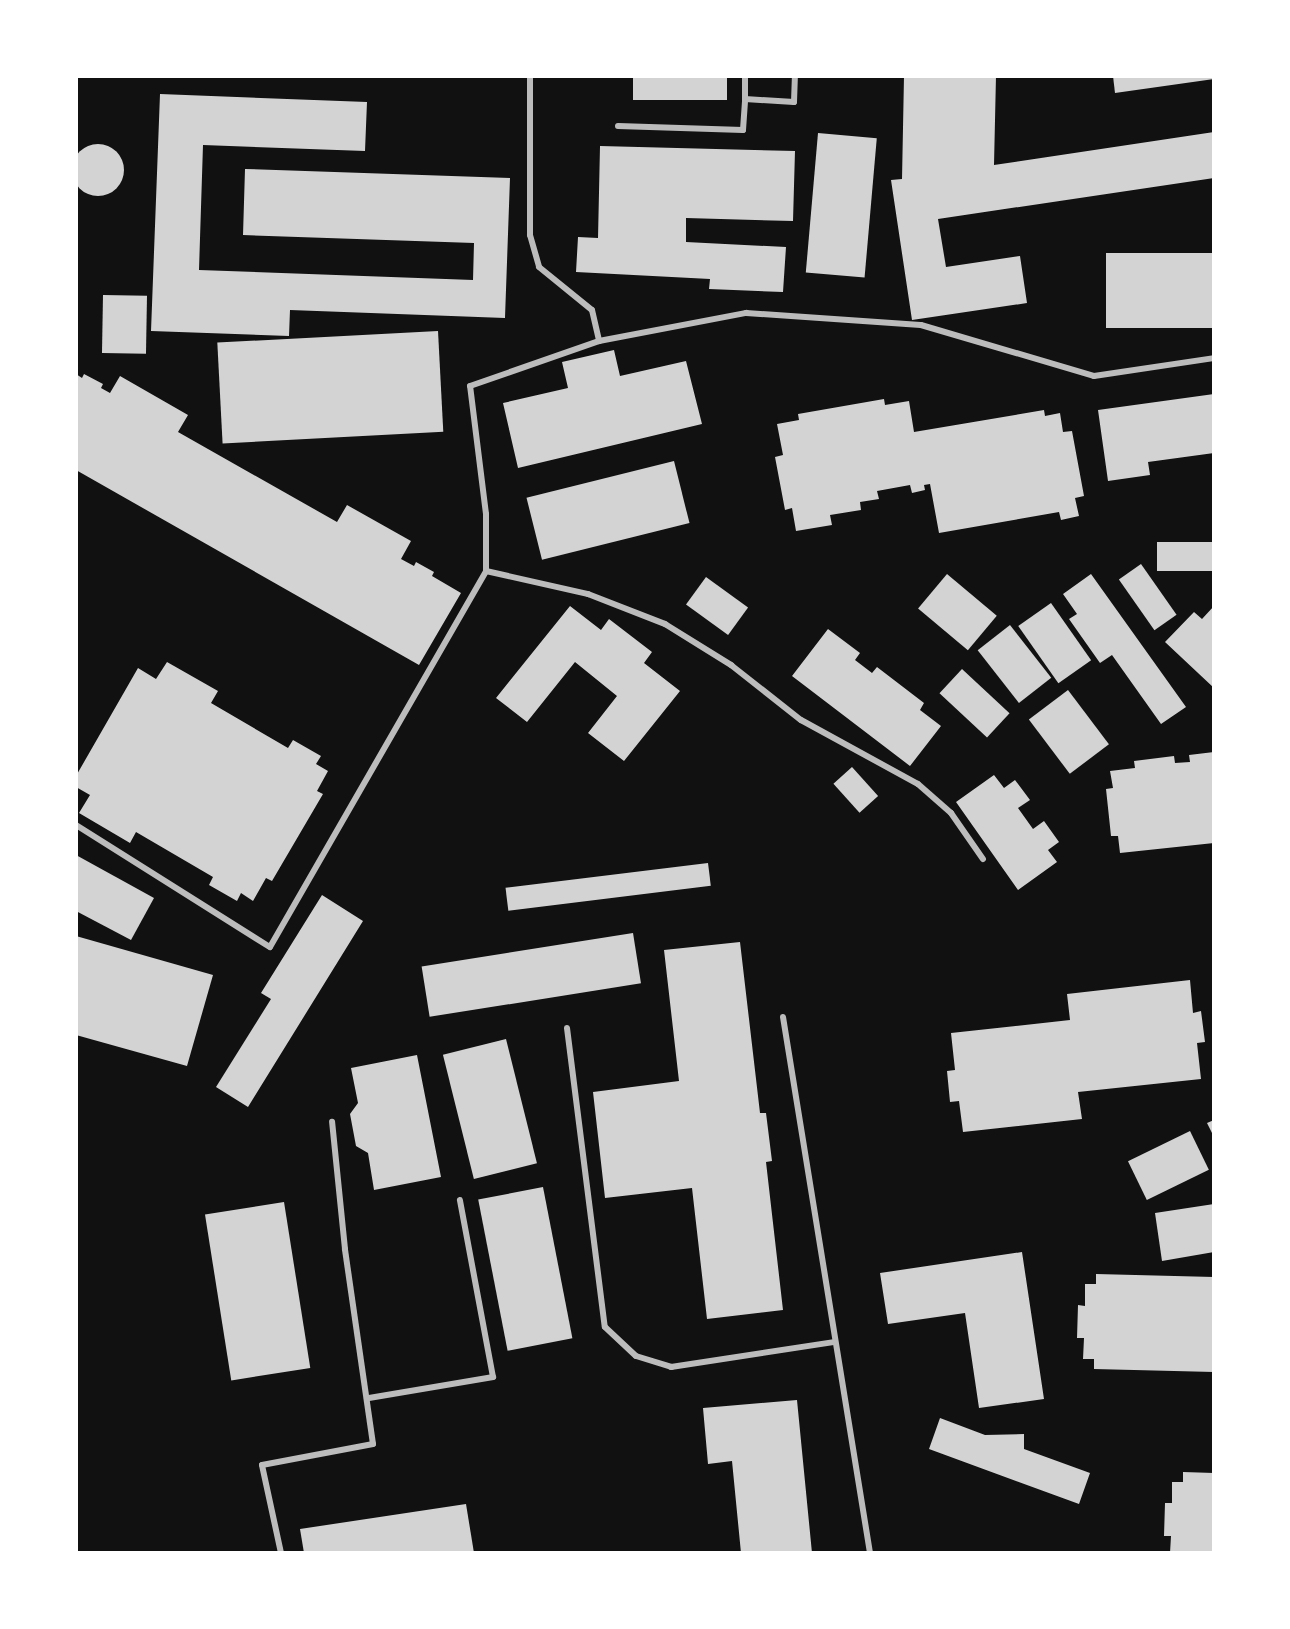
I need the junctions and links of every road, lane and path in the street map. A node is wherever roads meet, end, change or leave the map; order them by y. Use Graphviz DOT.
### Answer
graph roads {
  1 [pos="530,76"];
  2 [pos="745,76"];
  3 [pos="795,76"];
  4 [pos="745,99"];
  5 [pos="618,126"];
  6 [pos="599,341"];
  7 [pos="1214,358"];
  8 [pos="486,571"];
  9 [pos="76,825"];
  10 [pos="983,859"];
  11 [pos="783,1017"];
  12 [pos="567,1028"];
  13 [pos="332,1122"];
  14 [pos="460,1200"];
  15 [pos="835,1342"];
  16 [pos="369,1398"];
  17 [pos="281,1553"];
  18 [pos="870,1553"];
  1 -- 6 [label="lane"];
  2 -- 4 [label="lane"];
  3 -- 4 [label="lane"];
  4 -- 5 [label="lane"];
  6 -- 7 [label="lane"];
  6 -- 8 [label="lane"];
  8 -- 9 [label="lane"];
  8 -- 10 [label="lane"];
  11 -- 15 [label="lane"];
  12 -- 15 [label="lane"];
  13 -- 16 [label="lane"];
  14 -- 16 [label="lane"];
  15 -- 18 [label="lane"];
  16 -- 17 [label="lane"];
}
